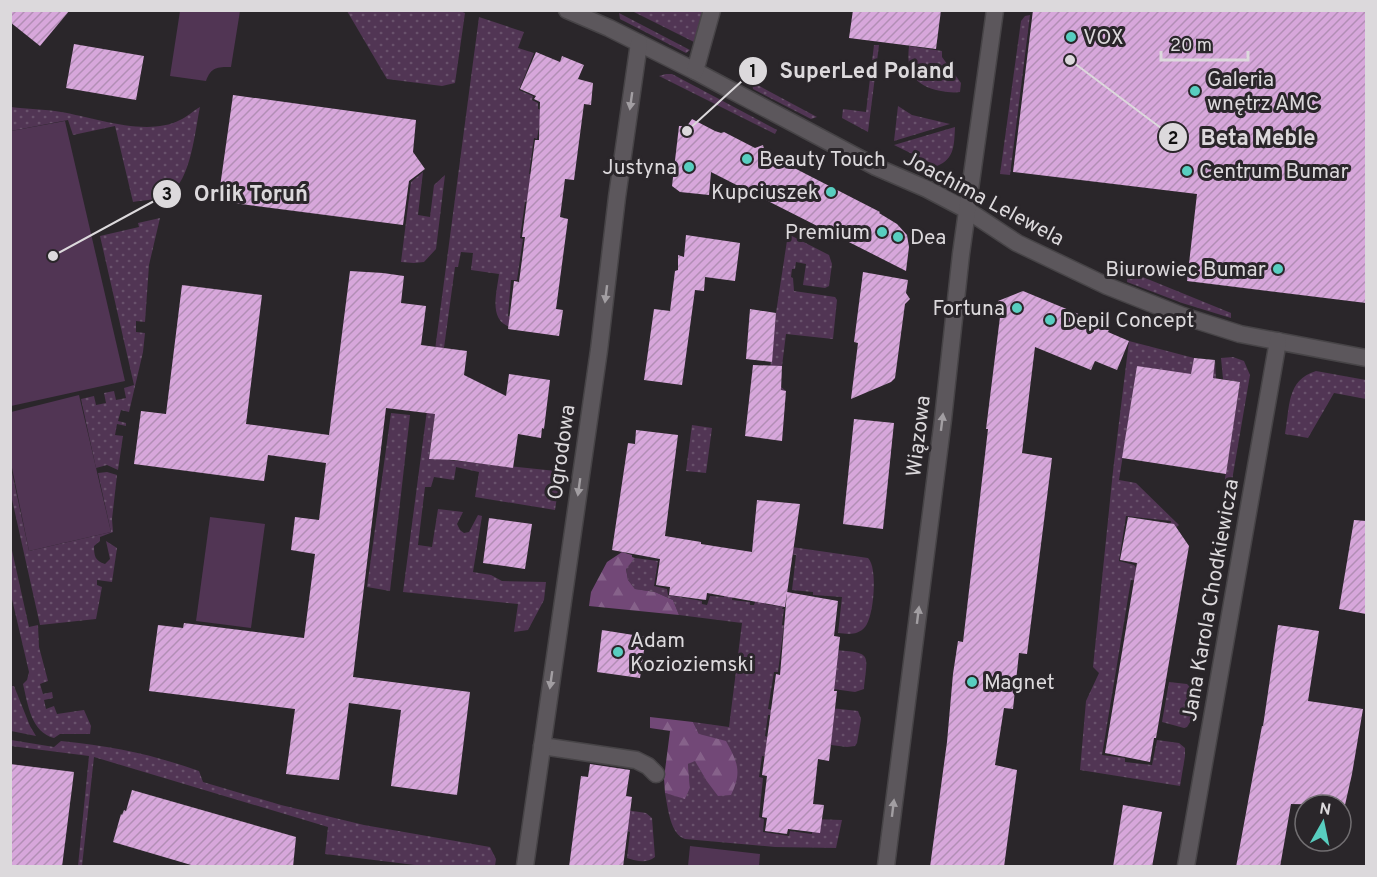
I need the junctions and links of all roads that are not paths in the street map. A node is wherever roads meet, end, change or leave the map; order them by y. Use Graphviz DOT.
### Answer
graph roads {
  1 [pos="567,10"];
  2 [pos="712,10"];
  3 [pos="995,10"];
  4 [pos="639,43"];
  5 [pos="695,71"];
  6 [pos="968,210"];
  7 [pos="1278,341"];
  8 [pos="1366,358"];
  9 [pos="542,747"];
  10 [pos="656,774"];
  11 [pos="525,867"];
  12 [pos="886,867"];
  13 [pos="1186,867"];
  1 -- 4 [label="street, Joachima Lelewela"];
  2 -- 5 [label="street"];
  3 -- 6 [label="street, Wiązowa"];
  4 -- 5 [label="street, Joachima Lelewela"];
  4 -- 9 [label="street, Ogrodowa, one-way"];
  5 -- 6 [label="street, Joachima Lelewela"];
  6 -- 7 [label="street, Joachima Lelewela"];
  12 -- 6 [label="street, Wiązowa, one-way"];
  7 -- 8 [label="street, Joachima Lelewela"];
  7 -- 13 [label="street, Jana Karola Chodkiewicza"];
  9 -- 10 [label="street"];
  9 -- 11 [label="street, Ogrodowa"];
}
